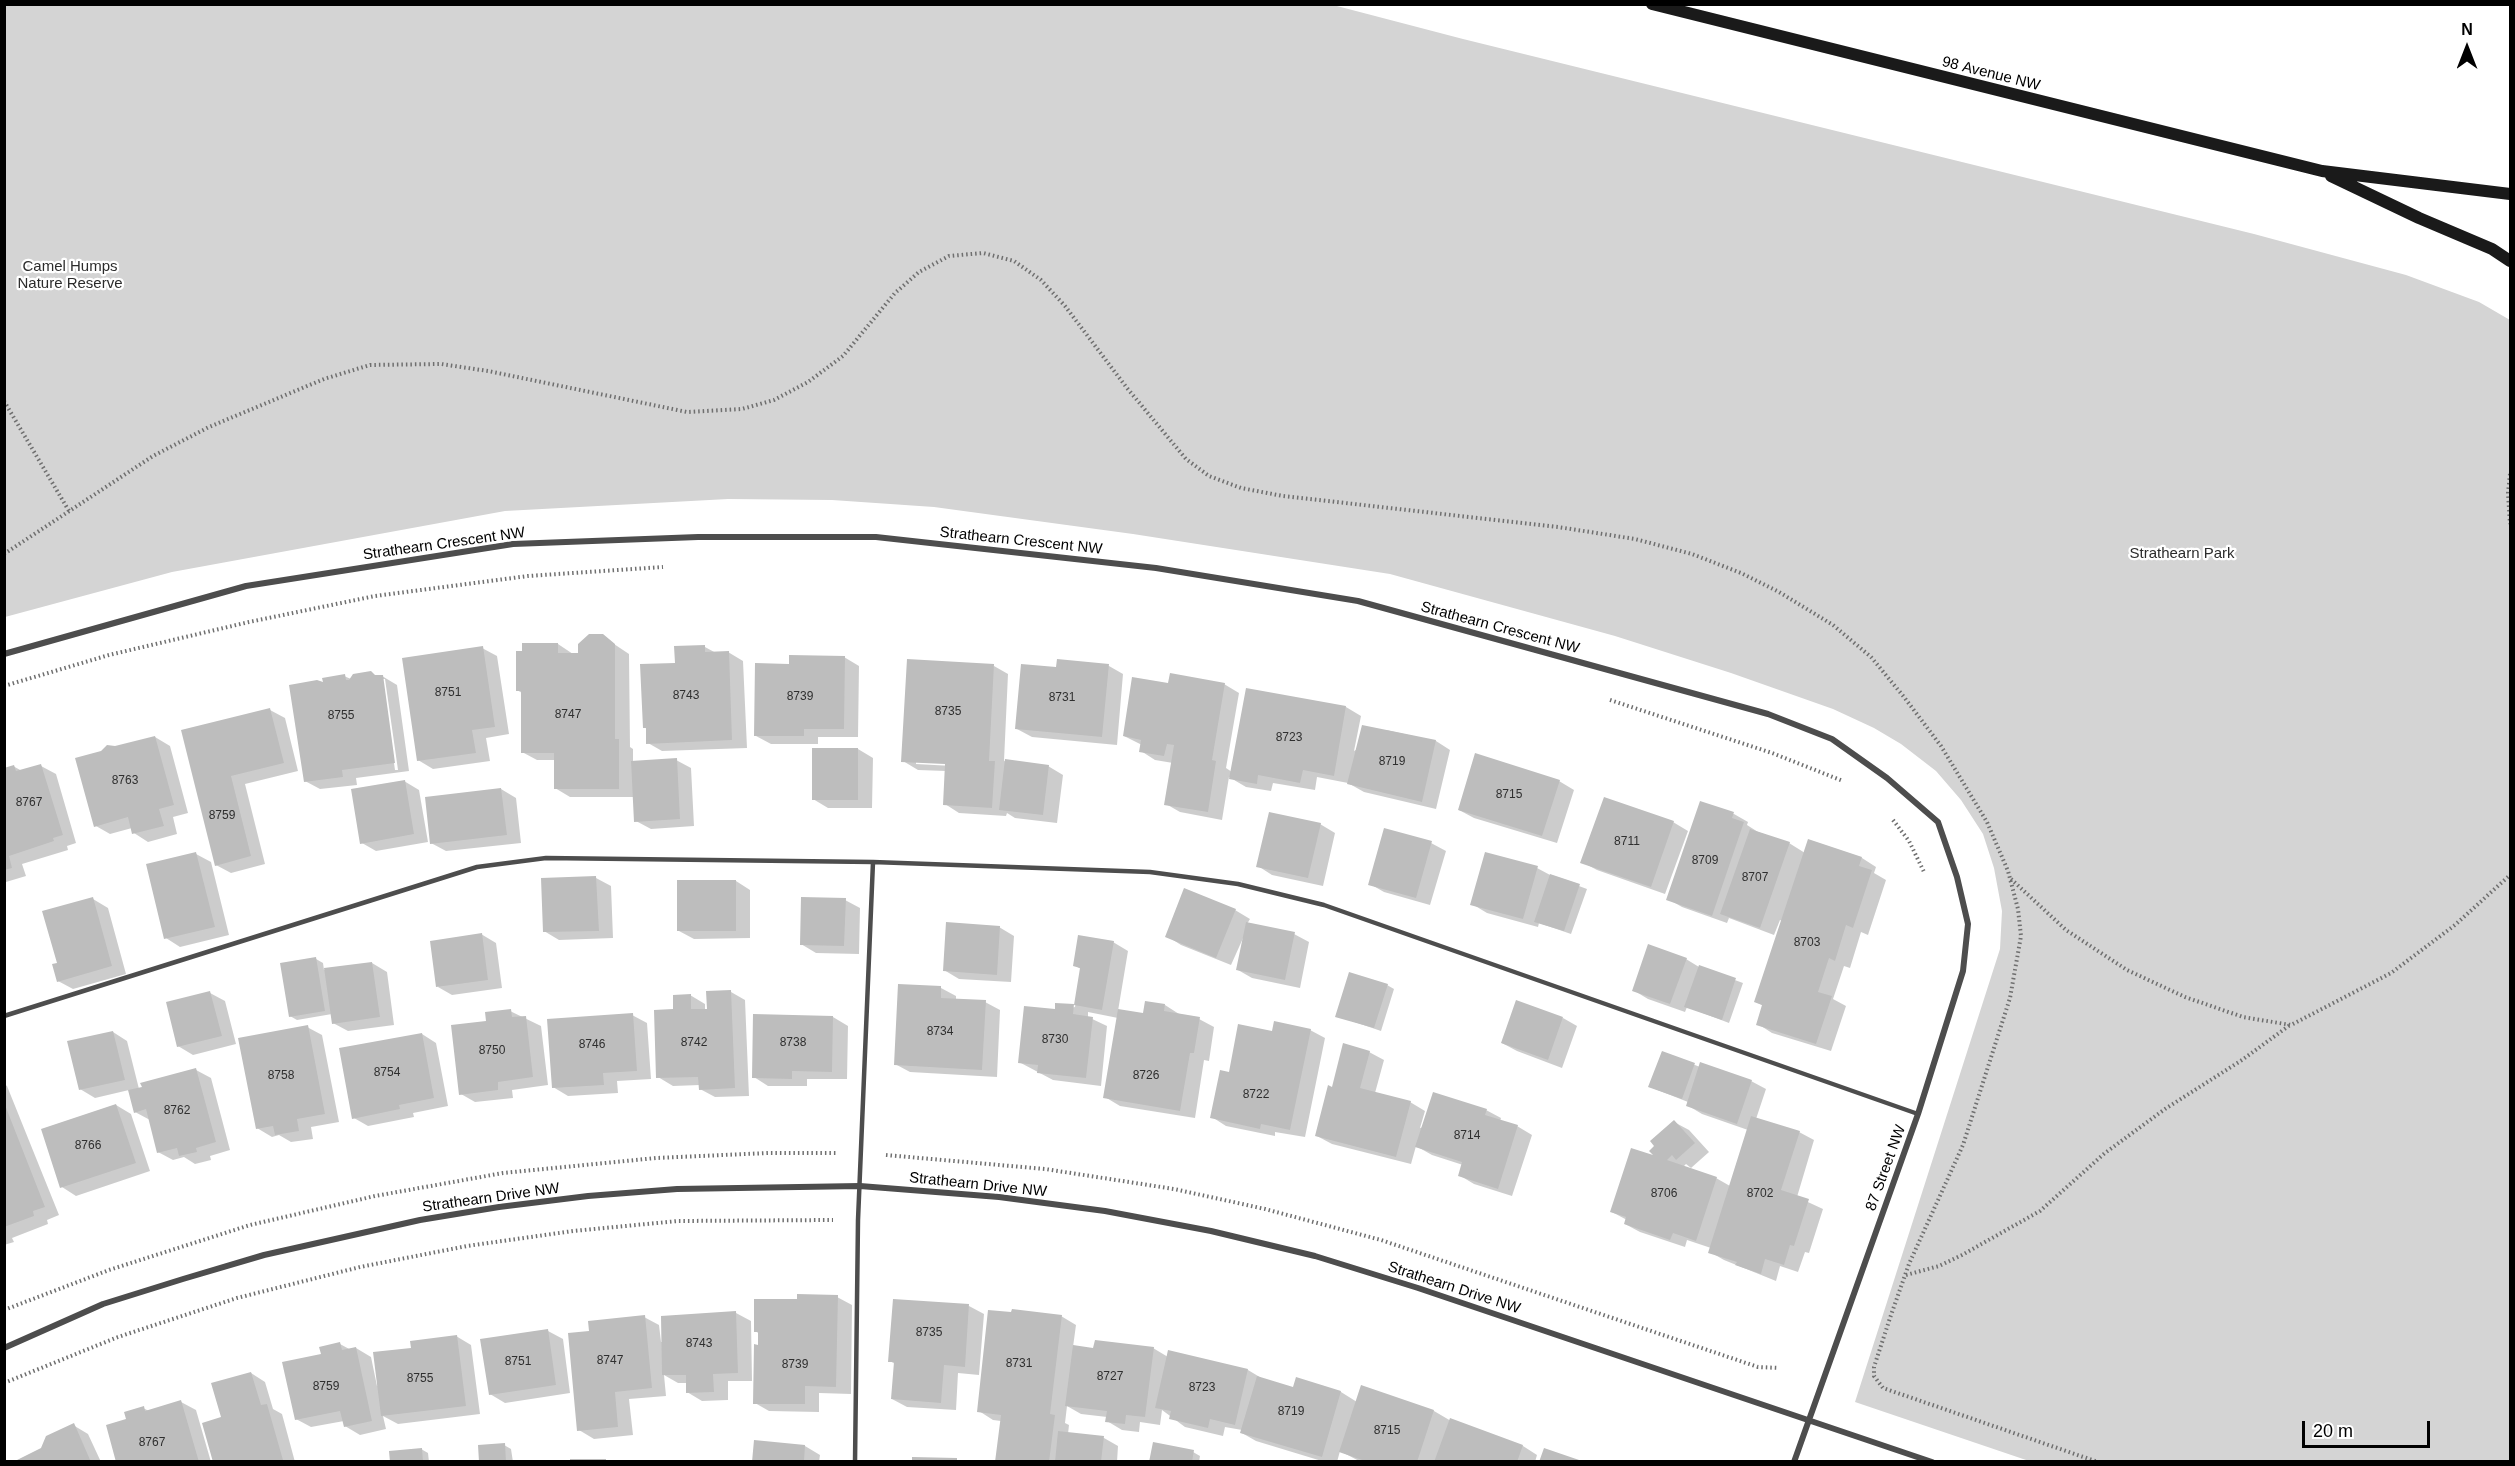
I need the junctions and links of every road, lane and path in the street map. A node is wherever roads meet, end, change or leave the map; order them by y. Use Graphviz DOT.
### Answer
graph roads {
  1 [pos="1652,4"];
  2 [pos="2322,171"];
  3 [pos="2511,194"];
  4 [pos="2511,261"];
  5 [pos="4,401"];
  6 [pos="2511,474"];
  7 [pos="69,511"];
  8 [pos="2511,524"];
  9 [pos="675,566"];
  10 [pos="4,654"];
  11 [pos="4,686"];
  12 [pos="1604,698"];
  13 [pos="1852,784"];
  14 [pos="1892,818"];
  15 [pos="873,862"];
  16 [pos="1924,872"];
  17 [pos="2511,875"];
  18 [pos="1957,877"];
  19 [pos="2010,878"];
  20 [pos="4,1016"];
  21 [pos="2291,1025"];
  22 [pos="1918,1114"];
  23 [pos="861,1153"];
  24 [pos="860,1186"];
  25 [pos="858,1220"];
  26 [pos="1906,1275"];
  27 [pos="4,1310"];
  28 [pos="4,1348"];
  29 [pos="1779,1368"];
  30 [pos="1874,1376"];
  31 [pos="4,1383"];
  32 [pos="1808,1420"];
  33 [pos="855,1461"];
  34 [pos="1794,1461"];
  35 [pos="1932,1461"];
  36 [pos="2098,1461"];
  1 -- 2 [label="main road, 98 Avenue NW"];
  2 -- 3 [label="main road, 98 Avenue NW"];
  2 -- 4 [label="main road, 98 Avenue NW"];
  5 -- 7 [label="path"];
  6 -- 8 [label="path"];
  9 -- 11 [label="path"];
  10 -- 18 [label="street, Strathearn Crescent NW"];
  12 -- 13 [label="path"];
  14 -- 16 [label="path"];
  15 -- 20 [label="lane"];
  15 -- 22 [label="lane"];
  15 -- 23 [label="lane"];
  17 -- 21 [label="path"];
  18 -- 22 [label="street, 87 Street NW"];
  19 -- 21 [label="path"];
  21 -- 26 [label="path"];
  22 -- 32 [label="street, 87 Street NW"];
  23 -- 24 [label="lane"];
  23 -- 27 [label="path"];
  23 -- 29 [label="path"];
  24 -- 25 [label="lane"];
  24 -- 28 [label="street, Strathearn Drive NW"];
  24 -- 32 [label="street, Strathearn Drive NW"];
  25 -- 31 [label="path"];
  25 -- 33 [label="lane"];
  30 -- 36 [label="path"];
  32 -- 34 [label="street, 87 Street NW"];
  32 -- 35 [label="street, Strathearn Drive NW"];
}
